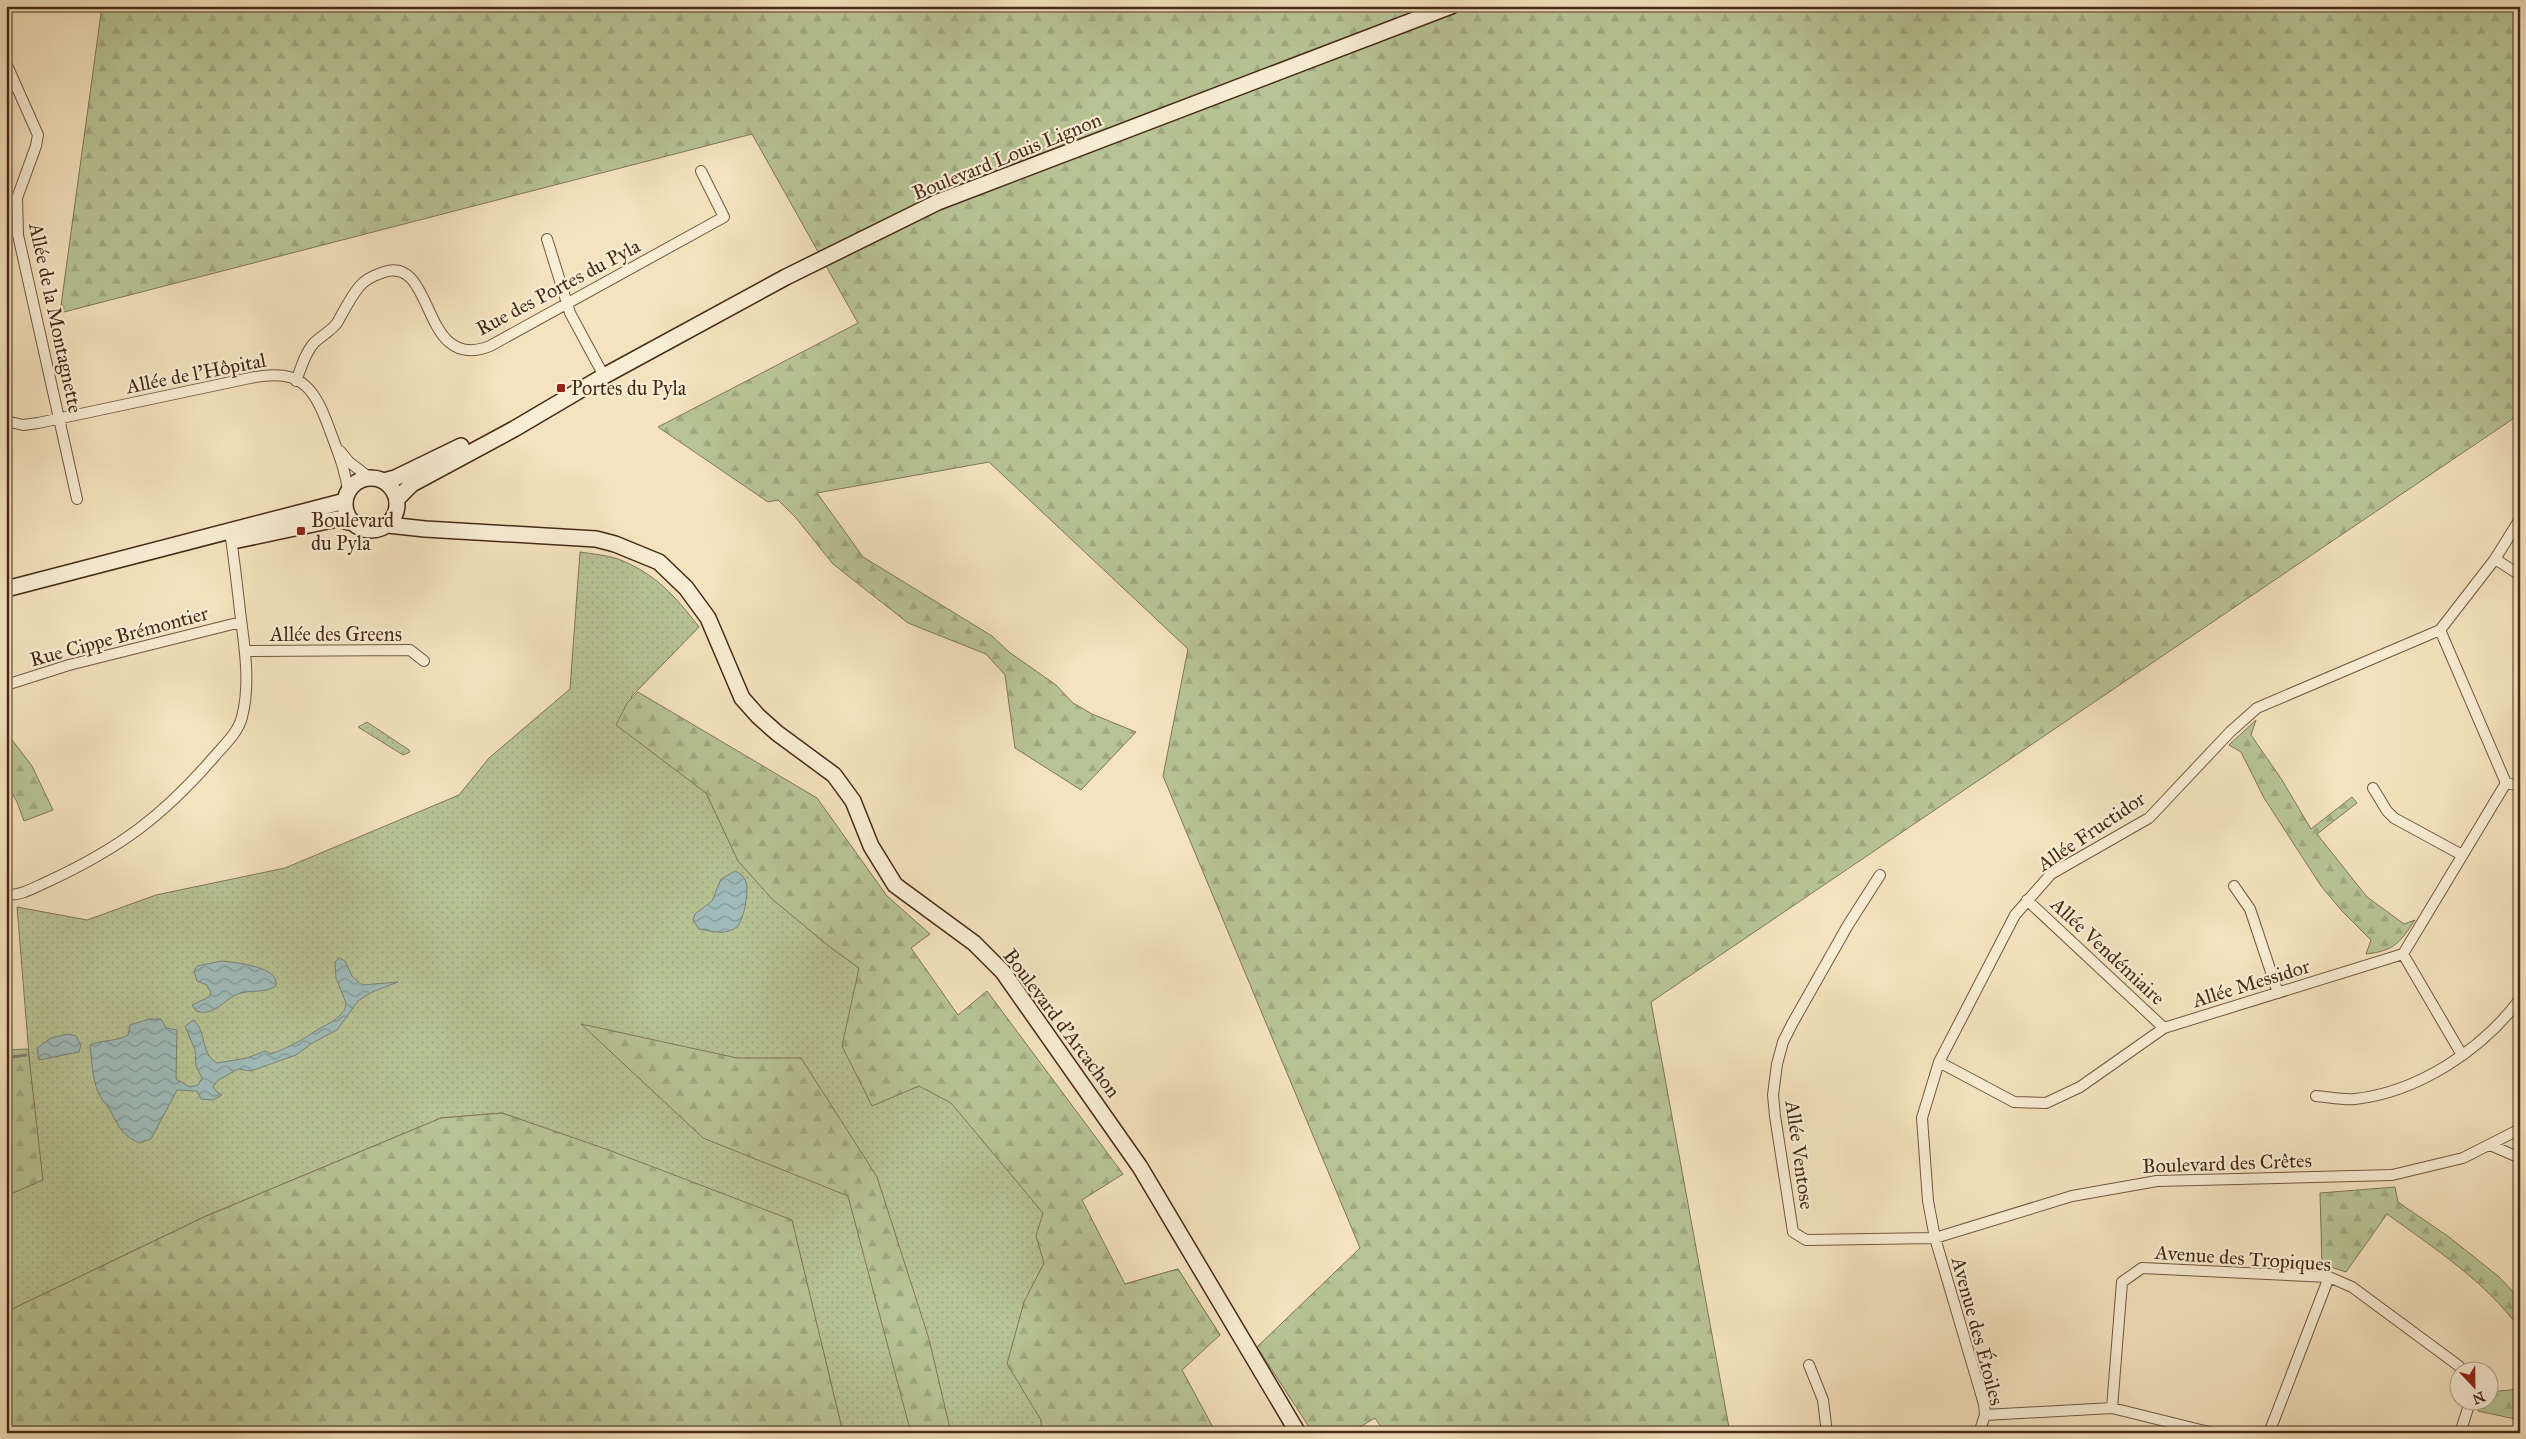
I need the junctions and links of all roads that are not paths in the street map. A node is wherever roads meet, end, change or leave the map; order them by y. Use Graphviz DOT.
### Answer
graph roads {
  1 [pos="1451,6"];
  2 [pos="6,63"];
  3 [pos="701,171"];
  4 [pos="547,239"];
  5 [pos="567,304"];
  6 [pos="600,379"];
  7 [pos="296,380"];
  8 [pos="59,420"];
  9 [pos="6,421"];
  10 [pos="334,441"];
  11 [pos="377,480"];
  12 [pos="346,497"];
  13 [pos="77,499"];
  14 [pos="397,502"];
  15 [pos="2520,519"];
  16 [pos="353,523"];
  17 [pos="388,524"];
  18 [pos="425,530"];
  19 [pos="230,536"];
  20 [pos="2495,559"];
  21 [pos="2520,575"];
  22 [pos="6,589"];
  23 [pos="241,622"];
  24 [pos="2440,630"];
  25 [pos="245,651"];
  26 [pos="424,662"];
  27 [pos="6,685"];
  28 [pos="2506,783"];
  29 [pos="2520,786"];
  30 [pos="2373,788"];
  31 [pos="2462,855"];
  32 [pos="1880,875"];
  33 [pos="2234,886"];
  34 [pos="6,895"];
  35 [pos="2027,900"];
  36 [pos="2403,954"];
  37 [pos="2278,993"];
  38 [pos="2520,1000"];
  39 [pos="2164,1028"];
  40 [pos="2462,1055"];
  41 [pos="1939,1062"];
  42 [pos="2316,1096"];
  43 [pos="2520,1129"];
  44 [pos="2490,1145"];
  45 [pos="2520,1158"];
  46 [pos="1934,1238"];
  47 [pos="2329,1277"];
  48 [pos="2454,1362"];
  49 [pos="1809,1365"];
  50 [pos="2112,1408"];
  51 [pos="2467,1412"];
  52 [pos="1985,1415"];
  53 [pos="1298,1433"];
  54 [pos="1827,1433"];
  55 [pos="1979,1433"];
  56 [pos="2214,1433"];
  57 [pos="2269,1433"];
  58 [pos="2460,1433"];
  1 -- 6 [label="main road, Boulevard Louis Lignon"];
  2 -- 8 [label="street, Allée de la Montagnette"];
  3 -- 5 [label="street, Rue des Portes du Pyla"];
  4 -- 5 [label="street"];
  5 -- 6 [label="street"];
  5 -- 7 [label="street, Rue des Portes du Pyla"];
  6 -- 11 [label="main road"];
  6 -- 14 [label="main road"];
  7 -- 8 [label="street, Allée de l’Hôpital"];
  7 -- 10 [label="street, Allée de l’Hôpital"];
  8 -- 9 [label="street, Allée de l’Hôpital"];
  8 -- 13 [label="street, Allée de la Montagnette"];
  10 -- 11 [label="street, Allée de l’Hôpital"];
  10 -- 12 [label="street, Allée de l’Hôpital"];
  11 -- 12 [label="main road"];
  11 -- 14 [label="main road"];
  12 -- 16 [label="main road"];
  12 -- 19 [label="main road"];
  14 -- 17 [label="main road"];
  14 -- 18 [label="main road"];
  15 -- 20 [label="street, Allée Fructidor"];
  16 -- 17 [label="main road"];
  16 -- 19 [label="main road"];
  17 -- 18 [label="main road, Boulevard d'Arcachon"];
  18 -- 53 [label="main road, Boulevard d'Arcachon"];
  19 -- 22 [label="main road"];
  19 -- 23 [label="street"];
  20 -- 21 [label="street"];
  20 -- 24 [label="street, Allée Fructidor"];
  23 -- 25 [label="street"];
  23 -- 27 [label="street, Rue Cippe Brémontier"];
  24 -- 28 [label="street"];
  24 -- 35 [label="street, Allée Fructidor"];
  25 -- 26 [label="street, Allée des Greens"];
  25 -- 34 [label="street"];
  28 -- 29 [label="street"];
  28 -- 31 [label="street"];
  30 -- 31 [label="street"];
  31 -- 36 [label="street"];
  32 -- 46 [label="street, Allée Ventose"];
  33 -- 37 [label="street"];
  35 -- 39 [label="street, Allée Vendémiaire"];
  35 -- 41 [label="street, Allée Fructidor"];
  36 -- 37 [label="street, Allée Messidor"];
  36 -- 40 [label="street"];
  37 -- 39 [label="street, Allée Messidor"];
  38 -- 40 [label="street"];
  39 -- 41 [label="street, Allée Messidor"];
  40 -- 42 [label="street"];
  41 -- 46 [label="street, Allée Fructidor"];
  43 -- 44 [label="street, Boulevard des Crêtes"];
  44 -- 45 [label="street"];
  44 -- 46 [label="street, Boulevard des Crêtes"];
  46 -- 52 [label="street, Avenue des Étoiles"];
  47 -- 48 [label="street, Avenue des Tropiques"];
  47 -- 50 [label="street, Avenue des Tropiques"];
  47 -- 57 [label="street"];
  49 -- 54 [label="street"];
  50 -- 52 [label="street"];
  50 -- 56 [label="street"];
  51 -- 58 [label="street"];
  52 -- 55 [label="street, Avenue des Étoiles"];
}
